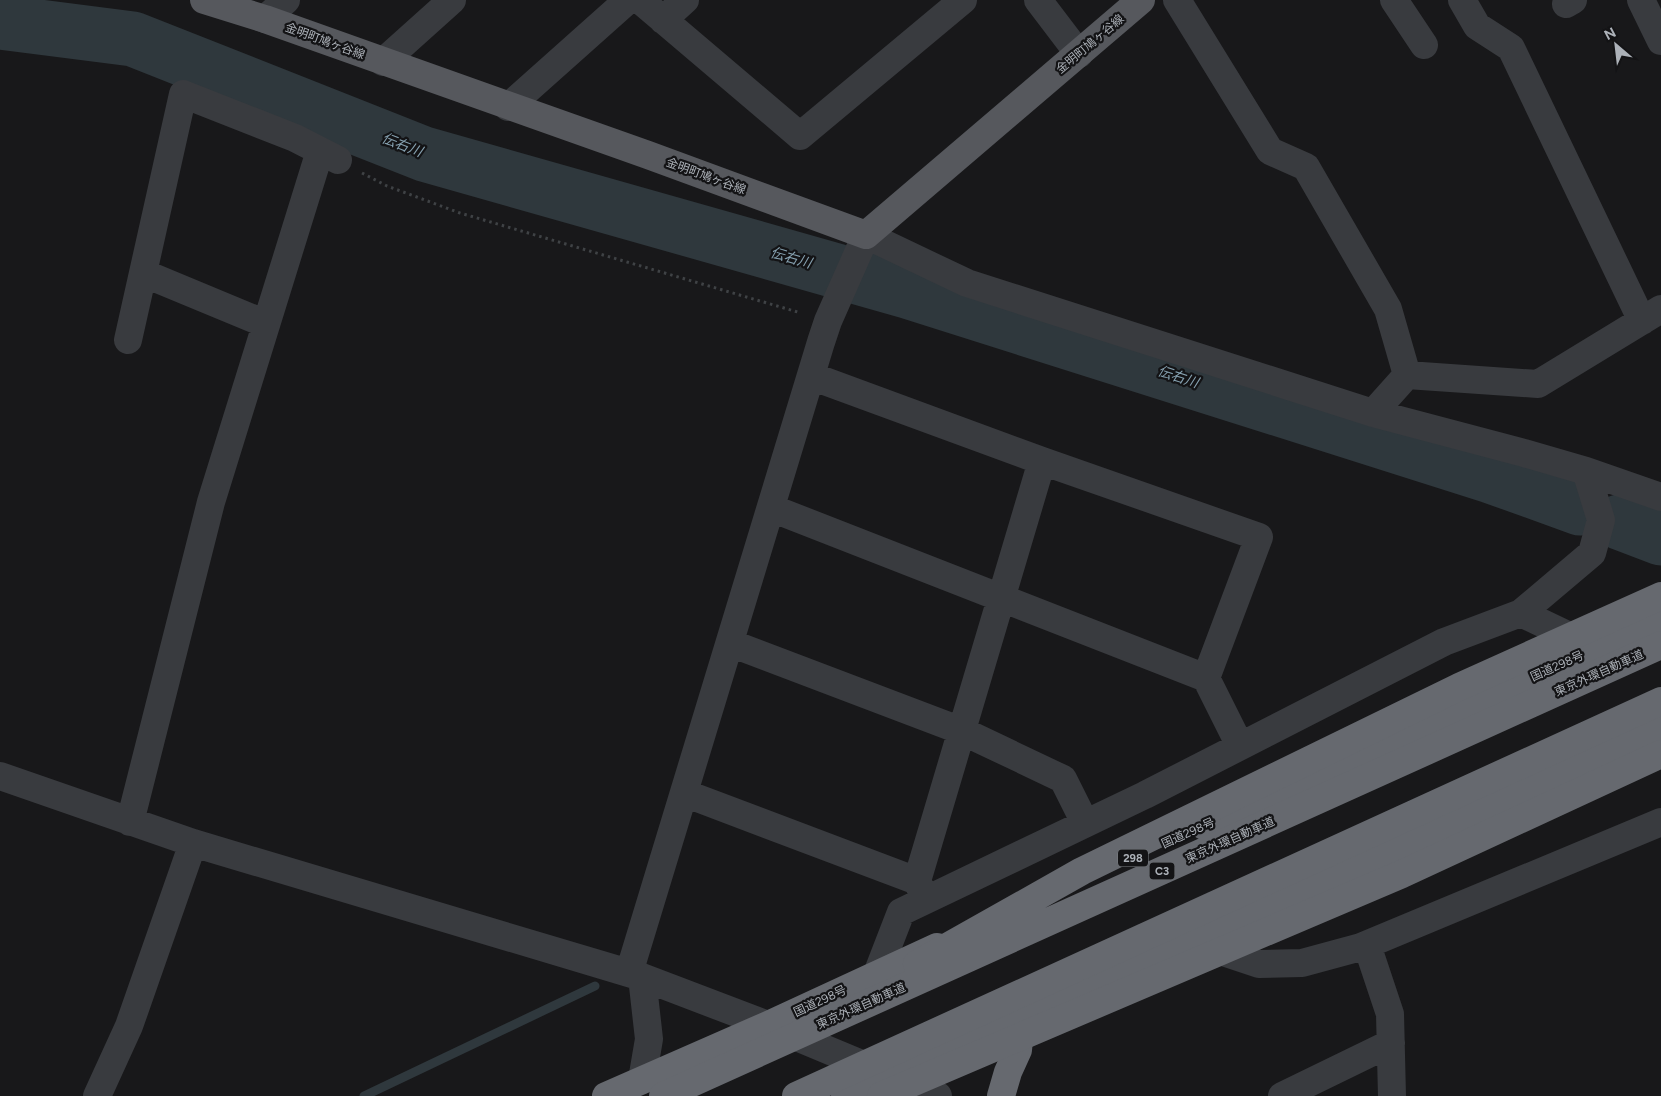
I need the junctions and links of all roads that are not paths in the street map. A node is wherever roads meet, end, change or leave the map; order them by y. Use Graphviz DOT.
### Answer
graph roads {
  1 [pos="204,0"];
  2 [pos="286,0"];
  3 [pos="452,0"];
  4 [pos="628,0"];
  5 [pos="640,0"];
  6 [pos="685,0"];
  7 [pos="963,0"];
  8 [pos="1038,0"];
  9 [pos="1141,0"];
  10 [pos="1177,0"];
  11 [pos="1394,0"];
  12 [pos="1462,0"];
  13 [pos="1641,0"];
  14 [pos="265,19"];
  15 [pos="663,20"];
  16 [pos="1661,41"];
  17 [pos="1424,45"];
  18 [pos="1079,54"];
  19 [pos="383,62"];
  20 [pos="508,107"];
  21 [pos="866,235"];
  22 [pos="143,273"];
  23 [pos="1652,315"];
  24 [pos="266,324"];
  25 [pos="128,340"];
  26 [pos="1407,375"];
  27 [pos="811,376"];
  28 [pos="1373,413"];
  29 [pos="1042,460"];
  30 [pos="1586,471"];
  31 [pos="1661,497"];
  32 [pos="771,508"];
  33 [pos="1661,596"];
  34 [pos="1001,597"];
  35 [pos="1521,613"];
  36 [pos="1661,618"];
  37 [pos="730,643"];
  38 [pos="1661,644"];
  39 [pos="1595,648"];
  40 [pos="1206,678"];
  41 [pos="1661,701"];
  42 [pos="1661,728"];
  43 [pos="962,731"];
  44 [pos="1240,746"];
  45 [pos="1661,754"];
  46 [pos="0,776"];
  47 [pos="684,793"];
  48 [pos="130,822"];
  49 [pos="1661,822"];
  50 [pos="1085,824"];
  51 [pos="193,843"];
  52 [pos="922,891"];
  53 [pos="1188,940"];
  54 [pos="1367,945"];
  55 [pos="877,974"];
  56 [pos="635,975"];
  57 [pos="1021,1017"];
  58 [pos="768,1025"];
  59 [pos="1392,1043"];
  60 [pos="754,1054"];
  61 [pos="885,1086"];
  62 [pos="652,1088"];
  63 [pos="97,1096"];
  64 [pos="606,1096"];
  65 [pos="796,1096"];
  66 [pos="845,1096"];
  67 [pos="938,1096"];
  68 [pos="1000,1096"];
  69 [pos="1282,1096"];
  70 [pos="1392,1096"];
  1 -- 14 [label="main road, 金明町鳩ヶ谷線"];
  2 -- 14 [label="street"];
  3 -- 19 [label="street"];
  4 -- 20 [label="street"];
  5 -- 15 [label="street"];
  6 -- 15 [label="street"];
  7 -- 15 [label="street"];
  8 -- 18 [label="street"];
  9 -- 18 [label="main road, 金明町鳩ヶ谷線"];
  10 -- 26 [label="street"];
  11 -- 17 [label="street"];
  12 -- 23 [label="street"];
  13 -- 16 [label="street"];
  14 -- 19 [label="main road, 金明町鳩ヶ谷線"];
  18 -- 21 [label="main road, 金明町鳩ヶ谷線"];
  19 -- 20 [label="main road, 金明町鳩ヶ谷線"];
  20 -- 21 [label="main road, 金明町鳩ヶ谷線"];
  21 -- 27 [label="street"];
  21 -- 28 [label="street"];
  22 -- 24 [label="street"];
  22 -- 24 [label="street"];
  22 -- 25 [label="street"];
  23 -- 26 [label="street"];
  24 -- 48 [label="street"];
  26 -- 28 [label="street"];
  27 -- 29 [label="street"];
  27 -- 32 [label="street"];
  28 -- 30 [label="street"];
  29 -- 34 [label="street"];
  29 -- 40 [label="street"];
  30 -- 31 [label="street"];
  30 -- 35 [label="street"];
  32 -- 34 [label="street"];
  32 -- 37 [label="street"];
  33 -- 60 [label="highway, bridge"];
  34 -- 40 [label="street"];
  34 -- 43 [label="street"];
  35 -- 39 [label="street"];
  35 -- 44 [label="street"];
  36 -- 39 [label="highway, 国道298号 / 298"];
  37 -- 43 [label="street"];
  37 -- 47 [label="street"];
  38 -- 60 [label="highway, 東京外環自動車道 / C3, bridge"];
  39 -- 55 [label="highway, 国道298号 / 298"];
  40 -- 44 [label="street"];
  41 -- 65 [label="highway, bridge"];
  42 -- 53 [label="highway"];
  43 -- 50 [label="street"];
  43 -- 52 [label="street"];
  44 -- 50 [label="street"];
  45 -- 61 [label="highway, bridge"];
  46 -- 48 [label="street"];
  47 -- 52 [label="street"];
  47 -- 56 [label="street"];
  48 -- 51 [label="street"];
  49 -- 54 [label="street"];
  50 -- 52 [label="street"];
  51 -- 56 [label="street"];
  51 -- 63 [label="street"];
  52 -- 55 [label="street"];
  53 -- 54 [label="street"];
  53 -- 57 [label="highway"];
  54 -- 59 [label="street"];
  55 -- 58 [label="highway, 国道298号 / 298"];
  56 -- 58 [label="street"];
  56 -- 62 [label="street"];
  57 -- 61 [label="highway"];
  57 -- 68 [label="highway"];
  58 -- 61 [label="street"];
  58 -- 62 [label="highway, 国道298号 / 298"];
  59 -- 69 [label="street"];
  59 -- 70 [label="street"];
  60 -- 62 [label="highway, 東京外環自動車道 / C3, bridge"];
  61 -- 66 [label="highway"];
  61 -- 67 [label="street"];
  62 -- 64 [label="highway, 国道298号 / 298"];
}
